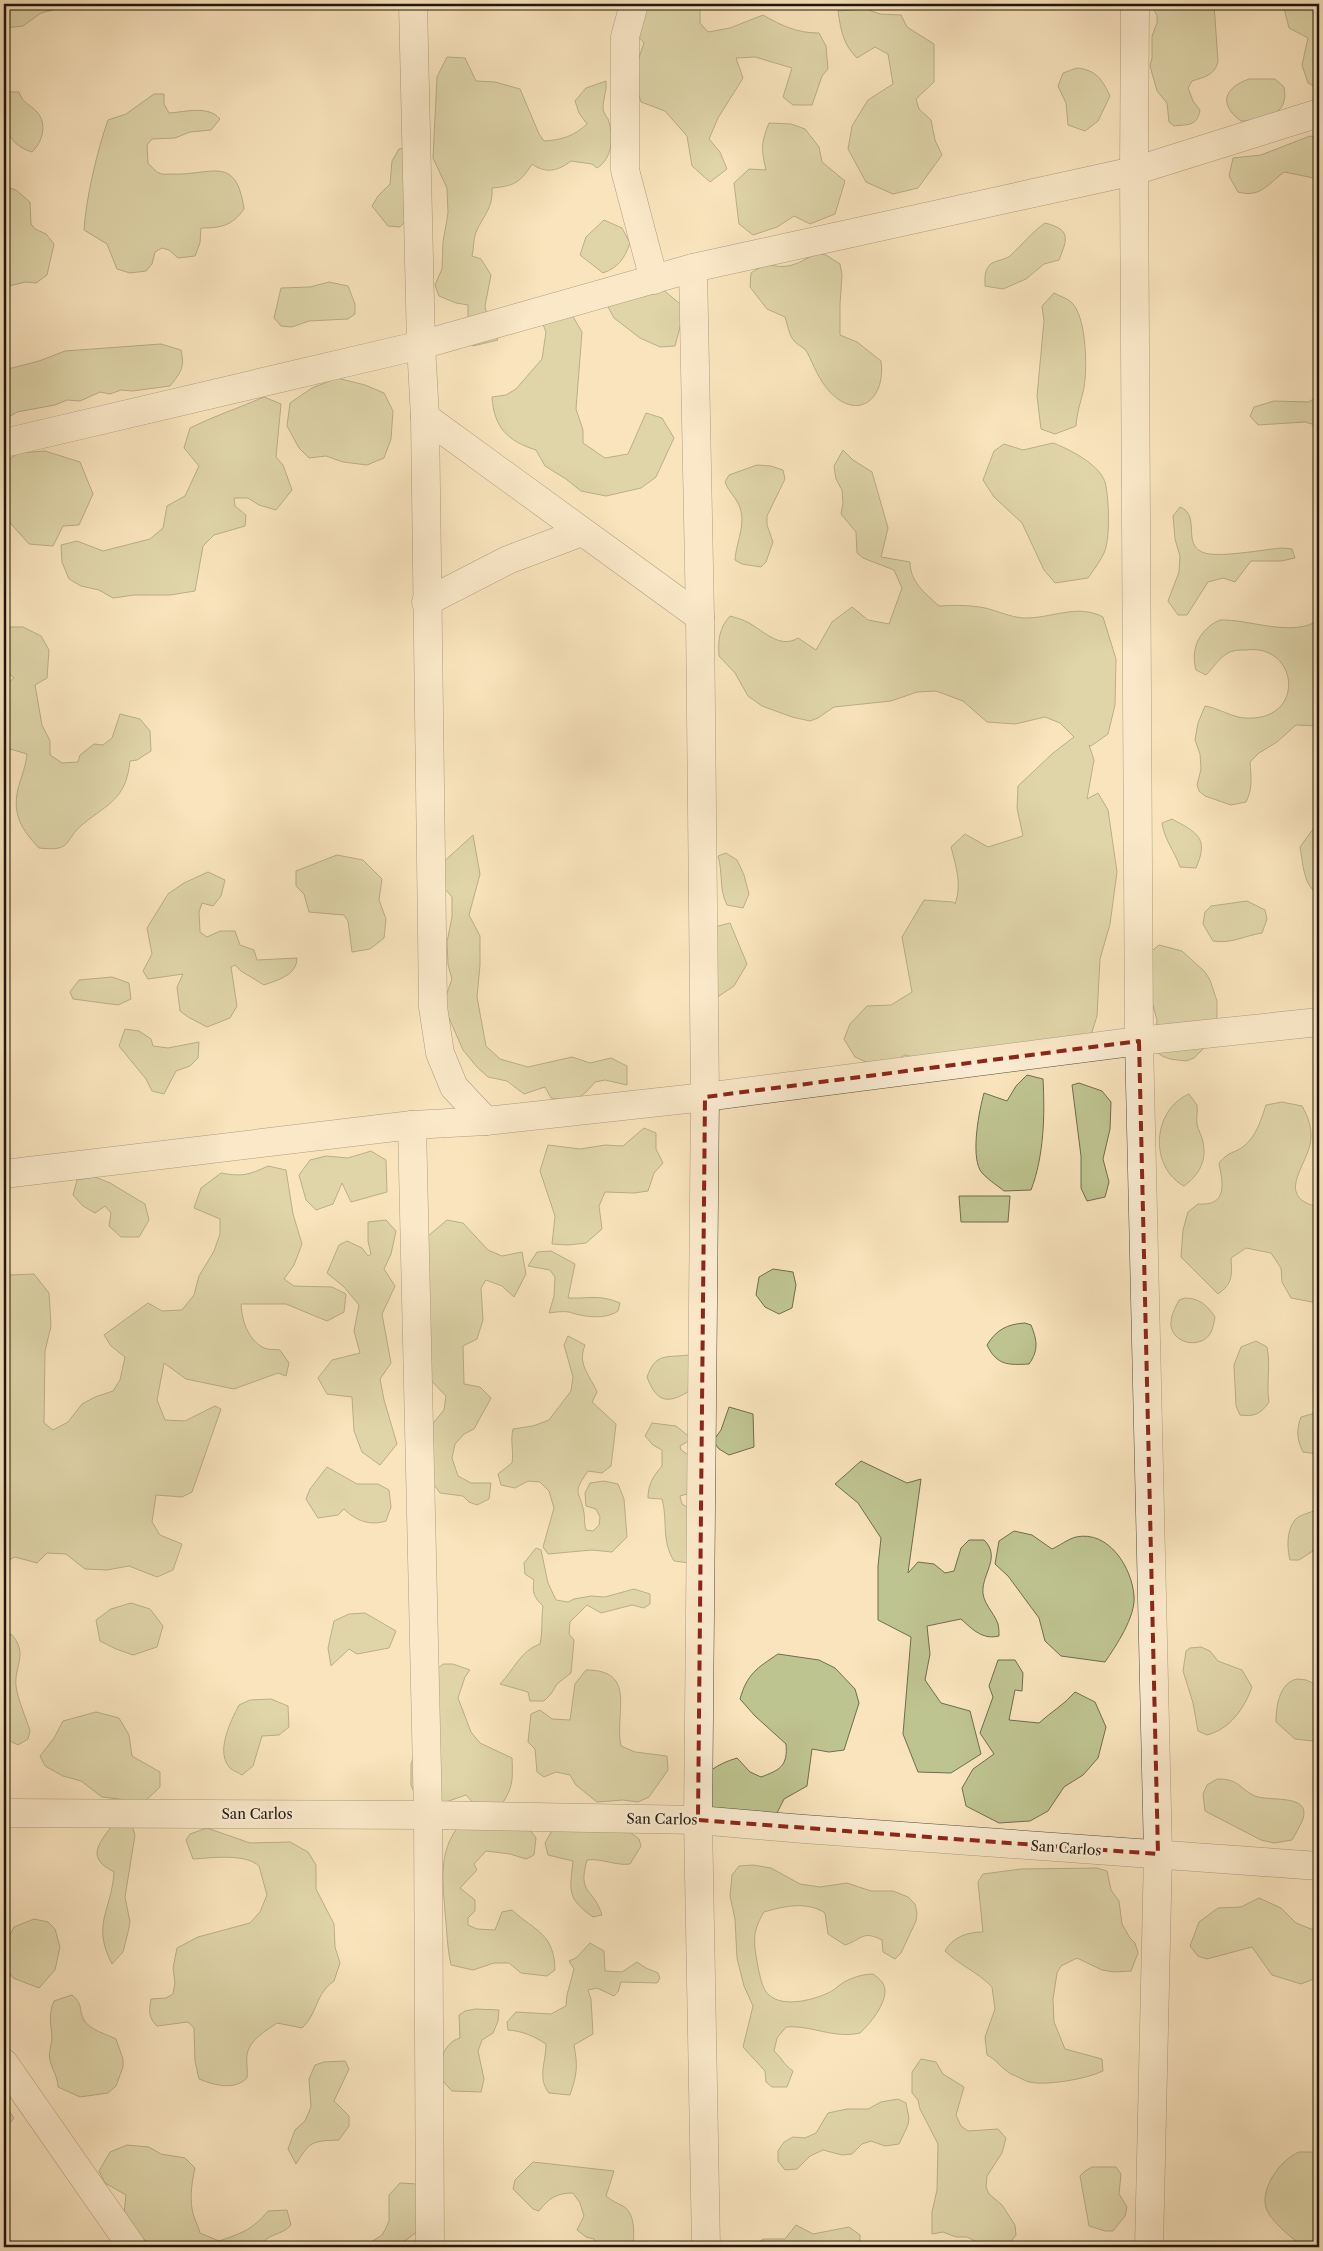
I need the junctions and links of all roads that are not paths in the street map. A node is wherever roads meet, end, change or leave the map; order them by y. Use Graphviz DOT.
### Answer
graph roads {
  1 [pos="413,4"];
  2 [pos="634,4"];
  3 [pos="1135,4"];
  4 [pos="1319,113"];
  5 [pos="1134,170"];
  6 [pos="694,268"];
  7 [pos="654,280"];
  8 [pos="421,345"];
  9 [pos="425,417"];
  10 [pos="4,443"];
  11 [pos="582,532"];
  12 [pos="426,602"];
  13 [pos="700,617"];
  14 [pos="1319,1022"];
  15 [pos="1139,1041"];
  16 [pos="705,1097"];
  17 [pos="486,1121"];
  18 [pos="412,1125"];
  19 [pos="4,1174"];
  20 [pos="4,1812"];
  21 [pos="428,1815"];
  22 [pos="698,1820"];
  23 [pos="1158,1854"];
  24 [pos="1319,1866"];
  25 [pos="4,2063"];
  26 [pos="132,2247"];
  27 [pos="430,2247"];
  28 [pos="706,2247"];
  29 [pos="1149,2247"];
  1 -- 8 [label="street"];
  2 -- 7 [label="street"];
  3 -- 5 [label="street"];
  4 -- 5 [label="street"];
  5 -- 6 [label="street"];
  5 -- 15 [label="street"];
  6 -- 7 [label="street"];
  6 -- 13 [label="street"];
  7 -- 8 [label="street"];
  8 -- 9 [label="street"];
  8 -- 10 [label="street"];
  9 -- 11 [label="street"];
  9 -- 12 [label="street"];
  11 -- 12 [label="street"];
  11 -- 13 [label="street"];
  12 -- 17 [label="street"];
  13 -- 16 [label="street"];
  14 -- 15 [label="street"];
  15 -- 16 [label="street"];
  15 -- 23 [label="street"];
  16 -- 17 [label="street"];
  16 -- 22 [label="street"];
  17 -- 18 [label="street"];
  18 -- 19 [label="street"];
  18 -- 21 [label="street"];
  20 -- 21 [label="street, San Carlos"];
  21 -- 22 [label="street, San Carlos"];
  21 -- 27 [label="street"];
  22 -- 23 [label="street, San Carlos"];
  22 -- 28 [label="street"];
  23 -- 24 [label="street, San Carlos"];
  23 -- 29 [label="street"];
  25 -- 26 [label="street"];
}
